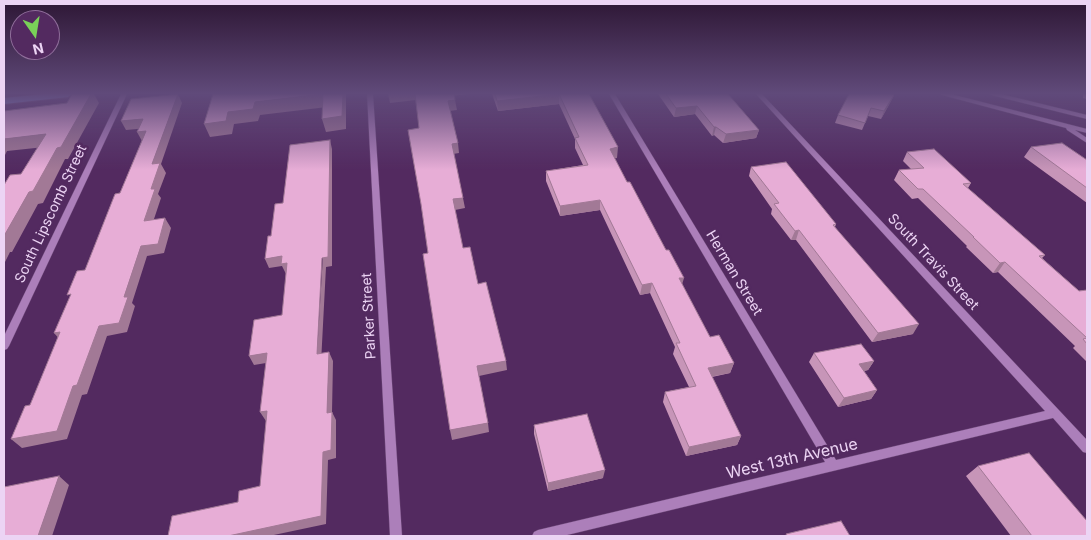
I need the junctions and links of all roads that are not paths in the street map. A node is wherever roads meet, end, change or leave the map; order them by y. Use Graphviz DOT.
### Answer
graph roads {
  1 [pos="112,119"];
  2 [pos="371,119"];
  3 [pos="627,119"];
  4 [pos="782,119"];
  5 [pos="1044,119"];
  6 [pos="1055,119"];
  7 [pos="1063,124"];
  8 [pos="1087,131"];
  9 [pos="1087,141"];
  10 [pos="4,346"];
  11 [pos="1054,413"];
  12 [pos="1087,448"];
  13 [pos="833,466"];
  14 [pos="396,536"];
  15 [pos="538,536"];
  1 -- 10 [label="street, South Lipscomb Street"];
  2 -- 14 [label="street, Parker Street"];
  3 -- 13 [label="street, Herman Street"];
  4 -- 11 [label="street, South Travis Street"];
  5 -- 7 [label="street"];
  6 -- 7 [label="street"];
  7 -- 8 [label="street"];
  7 -- 9 [label="street"];
  11 -- 12 [label="street, South Travis Street"];
  11 -- 13 [label="street, West 13th Avenue"];
  13 -- 15 [label="street, West 13th Avenue"];
}
